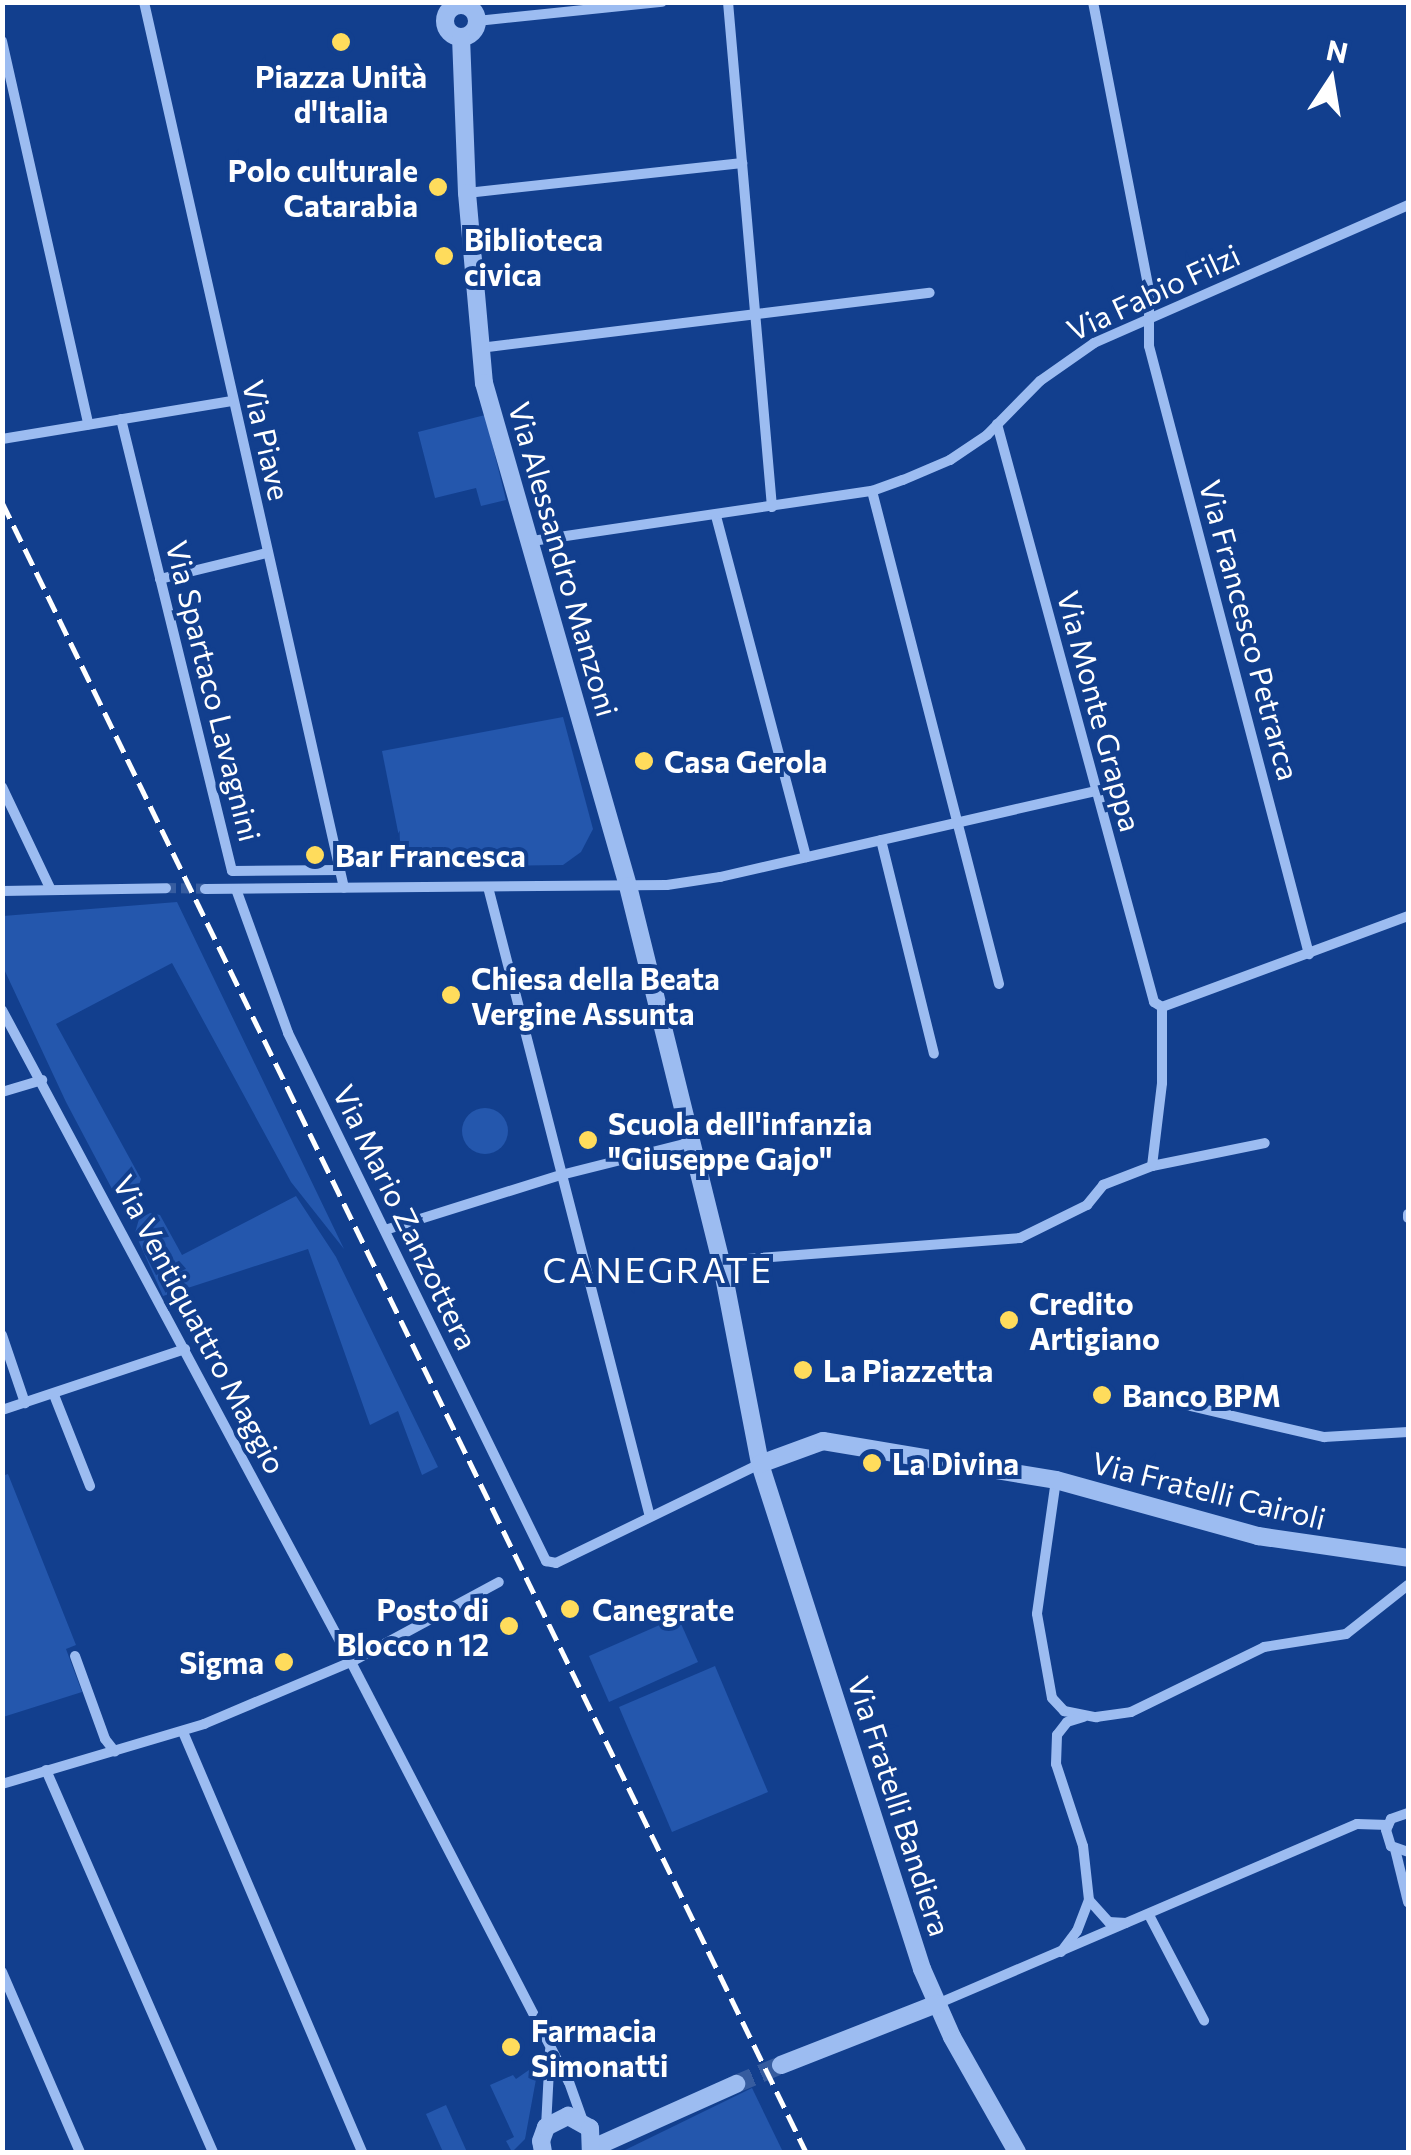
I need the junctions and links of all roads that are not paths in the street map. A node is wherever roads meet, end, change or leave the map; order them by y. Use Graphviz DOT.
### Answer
graph roads {
  1 [pos="144,2"];
  2 [pos="662,2"];
  3 [pos="728,2"];
  4 [pos="1093,2"];
  5 [pos="462,4"];
  6 [pos="477,22"];
  7 [pos="461,37"];
  8 [pos="2,41"];
  9 [pos="742,163"];
  10 [pos="467,194"];
  11 [pos="1408,205"];
  12 [pos="930,292"];
  13 [pos="756,314"];
  14 [pos="1149,318"];
  15 [pos="478,348"];
  16 [pos="232,400"];
  17 [pos="121,419"];
  18 [pos="88,424"];
  19 [pos="997,424"];
  20 [pos="2,439"];
  21 [pos="872,490"];
  22 [pos="772,507"];
  23 [pos="716,516"];
  24 [pos="532,541"];
  25 [pos="267,553"];
  26 [pos="160,579"];
  27 [pos="2,787"];
  28 [pos="1095,791"];
  29 [pos="958,820"];
  30 [pos="882,840"];
  31 [pos="806,858"];
  32 [pos="340,870"];
  33 [pos="628,886"];
  34 [pos="488,887"];
  35 [pos="166,888"];
  36 [pos="344,888"];
  37 [pos="205,889"];
  38 [pos="236,889"];
  39 [pos="50,890"];
  40 [pos="2,891"];
  41 [pos="1408,916"];
  42 [pos="1309,954"];
  43 [pos="999,984"];
  44 [pos="1162,1008"];
  45 [pos="2,1010"];
  46 [pos="934,1054"];
  47 [pos="42,1080"];
  48 [pos="2,1092"];
  49 [pos="692,1142"];
  50 [pos="1266,1143"];
  51 [pos="1152,1166"];
  52 [pos="561,1175"];
  53 [pos="385,1230"];
  54 [pos="721,1262"];
  55 [pos="2,1335"];
  56 [pos="185,1350"];
  57 [pos="54,1395"];
  58 [pos="25,1403"];
  59 [pos="1186,1405"];
  60 [pos="2,1410"];
  61 [pos="1408,1432"];
  62 [pos="760,1464"];
  63 [pos="1056,1480"];
  64 [pos="90,1486"];
  65 [pos="650,1517"];
  66 [pos="1408,1558"];
  67 [pos="499,1582"];
  68 [pos="1408,1585"];
  69 [pos="74,1656"];
  70 [pos="350,1662"];
  71 [pos="1084,1717"];
  72 [pos="183,1732"];
  73 [pos="115,1752"];
  74 [pos="46,1770"];
  75 [pos="2,1784"];
  76 [pos="1408,1813"];
  77 [pos="1388,1825"];
  78 [pos="1395,1850"];
  79 [pos="1408,1852"];
  80 [pos="1089,1900"];
  81 [pos="1408,1902"];
  82 [pos="1149,1915"];
  83 [pos="1132,1922"];
  84 [pos="1060,1953"];
  85 [pos="2,1972"];
  86 [pos="937,2004"];
  87 [pos="1204,2020"];
  88 [pos="550,2049"];
  89 [pos="782,2065"];
  90 [pos="736,2084"];
  91 [pos="586,2125"];
  92 [pos="546,2126"];
  93 [pos="626,2131"];
  94 [pos="592,2150"];
  95 [pos="80,2152"];
  96 [pos="213,2152"];
  97 [pos="362,2152"];
  98 [pos="544,2152"];
  99 [pos="1017,2152"];
  1 -- 16 [label="street, Via Piave"];
  2 -- 6 [label="street"];
  3 -- 9 [label="street"];
  4 -- 14 [label="street, Via Francesco Petrarca"];
  5 -- 6 [label="street, Via Alessandro Manzoni"];
  5 -- 7 [label="street, Via Alessandro Manzoni"];
  6 -- 7 [label="street"];
  7 -- 10 [label="street, Via Alessandro Manzoni"];
  8 -- 18 [label="street"];
  9 -- 10 [label="street"];
  9 -- 13 [label="street"];
  10 -- 15 [label="street, Via Alessandro Manzoni"];
  11 -- 14 [label="street, Via Fabio Filzi"];
  12 -- 13 [label="street"];
  13 -- 15 [label="street"];
  13 -- 22 [label="street"];
  14 -- 19 [label="street, Via Fabio Filzi"];
  14 -- 42 [label="street, Via Francesco Petrarca"];
  15 -- 24 [label="street, Via Alessandro Manzoni"];
  16 -- 17 [label="street"];
  16 -- 25 [label="street, Via Piave"];
  17 -- 18 [label="street"];
  17 -- 26 [label="street, Via Spartaco Lavagnini"];
  18 -- 20 [label="street"];
  19 -- 21 [label="street, Via Fabio Filzi"];
  19 -- 28 [label="street, Via Monte Grappa"];
  21 -- 22 [label="street, Via Fabio Filzi"];
  21 -- 29 [label="street"];
  22 -- 23 [label="street, Via Fabio Filzi"];
  23 -- 24 [label="street, Via Fabio Filzi"];
  23 -- 31 [label="street"];
  24 -- 33 [label="street, Via Alessandro Manzoni"];
  25 -- 26 [label="street"];
  25 -- 32 [label="street, Via Piave"];
  26 -- 32 [label="street, Via Spartaco Lavagnini"];
  27 -- 39 [label="street"];
  28 -- 29 [label="street"];
  28 -- 44 [label="street, Via Monte Grappa"];
  29 -- 30 [label="street"];
  29 -- 43 [label="street"];
  30 -- 31 [label="street"];
  30 -- 46 [label="street"];
  31 -- 33 [label="street"];
  32 -- 36 [label="street, Via Piave"];
  33 -- 34 [label="street"];
  33 -- 49 [label="street, Via Alessandro Manzoni"];
  34 -- 36 [label="street"];
  34 -- 52 [label="street"];
  35 -- 39 [label="street"];
  36 -- 38 [label="street"];
  37 -- 38 [label="street"];
  38 -- 53 [label="street, Via Mario Zanzottera"];
  39 -- 40 [label="street"];
  41 -- 42 [label="street"];
  42 -- 44 [label="street"];
  44 -- 51 [label="street"];
  45 -- 47 [label="street, Via Ventiquattro Maggio"];
  47 -- 48 [label="street"];
  47 -- 56 [label="street, Via Ventiquattro Maggio"];
  49 -- 52 [label="street"];
  49 -- 54 [label="street, Via Alessandro Manzoni"];
  50 -- 51 [label="street"];
  51 -- 54 [label="street"];
  52 -- 53 [label="street"];
  52 -- 65 [label="street"];
  53 -- 65 [label="street, Via Mario Zanzottera"];
  54 -- 62 [label="street, Via Fratelli Bandiera"];
  55 -- 58 [label="street"];
  56 -- 57 [label="street"];
  56 -- 70 [label="street, Via Ventiquattro Maggio"];
  57 -- 58 [label="street"];
  57 -- 64 [label="street"];
  58 -- 60 [label="street"];
  59 -- 61 [label="street"];
  62 -- 63 [label="street, Via Fratelli Cairoli"];
  62 -- 65 [label="street"];
  62 -- 86 [label="street, Via Fratelli Bandiera"];
  63 -- 66 [label="street, Via Fratelli Cairoli"];
  63 -- 71 [label="street"];
  67 -- 70 [label="street"];
  68 -- 71 [label="street"];
  69 -- 73 [label="street"];
  70 -- 72 [label="street"];
  70 -- 88 [label="street, Via Ventiquattro Maggio"];
  71 -- 80 [label="street"];
  72 -- 73 [label="street"];
  72 -- 97 [label="street"];
  73 -- 74 [label="street"];
  74 -- 75 [label="street"];
  74 -- 96 [label="street"];
  76 -- 77 [label="street"];
  77 -- 78 [label="street"];
  77 -- 82 [label="street"];
  78 -- 79 [label="street"];
  78 -- 81 [label="street"];
  80 -- 83 [label="street"];
  80 -- 84 [label="street"];
  82 -- 83 [label="street"];
  82 -- 87 [label="street"];
  83 -- 84 [label="street"];
  84 -- 86 [label="street"];
  85 -- 95 [label="street"];
  86 -- 89 [label="street"];
  86 -- 99 [label="street, Via Fratelli Bandiera"];
  88 -- 91 [label="street, Via Ventiquattro Maggio"];
  88 -- 92 [label="street"];
  90 -- 93 [label="street"];
  91 -- 92 [label="street"];
  91 -- 93 [label="street"];
  91 -- 94 [label="street"];
  92 -- 98 [label="street"];
  93 -- 94 [label="street"];
}
